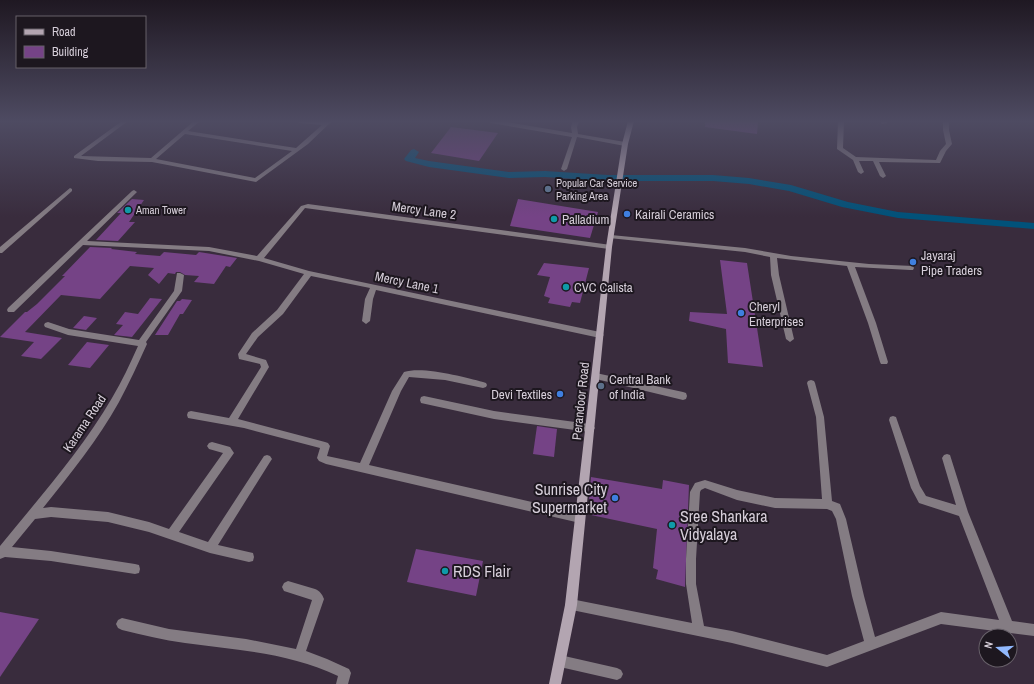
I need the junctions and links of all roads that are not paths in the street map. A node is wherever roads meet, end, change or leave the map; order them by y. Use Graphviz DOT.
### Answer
graph roads {
  1 [pos="82,153"];
  2 [pos="160,153"];
  3 [pos="293,153"];
  4 [pos="569,153"];
  5 [pos="624,153"];
  6 [pos="846,153"];
  7 [pos="942,153"];
  8 [pos="855,159"];
  9 [pos="152,160"];
  10 [pos="875,160"];
  11 [pos="564,169"];
  12 [pos="861,172"];
  13 [pos="883,176"];
  14 [pos="70,190"];
  15 [pos="134,192"];
  16 [pos="610,242"];
  17 [pos="80,243"];
  18 [pos="0,251"];
  19 [pos="773,255"];
  20 [pos="259,259"];
  21 [pos="850,264"];
  22 [pos="910,268"];
  23 [pos="309,273"];
  24 [pos="180,275"];
  25 [pos="374,287"];
  26 [pos="11,310"];
  27 [pos="366,321"];
  28 [pos="48,325"];
  29 [pos="600,335"];
  30 [pos="790,339"];
  31 [pos="141,343"];
  32 [pos="884,362"];
  33 [pos="596,376"];
  34 [pos="811,383"];
  35 [pos="483,385"];
  36 [pos="682,396"];
  37 [pos="424,400"];
  38 [pos="191,415"];
  39 [pos="893,420"];
  40 [pos="231,422"];
  41 [pos="590,428"];
  42 [pos="212,446"];
  43 [pos="947,458"];
  44 [pos="267,460"];
  45 [pos="362,468"];
  46 [pos="827,504"];
  47 [pos="963,512"];
  48 [pos="33,514"];
  49 [pos="580,518"];
  50 [pos="172,534"];
  51 [pos="210,548"];
  52 [pos="1,553"];
  53 [pos="249,557"];
  54 [pos="135,569"];
  55 [pos="288,587"];
  56 [pos="571,605"];
  57 [pos="122,624"];
  58 [pos="1008,627"];
  59 [pos="1034,630"];
  60 [pos="699,631"];
  61 [pos="871,645"];
  62 [pos="299,656"];
  63 [pos="560,661"];
  64 [pos="617,674"];
  65 [pos="342,684"];
  66 [pos="555,684"];
  1 -- 9 [label="street"];
  2 -- 9 [label="street"];
  3 -- 9 [label="street"];
  4 -- 11 [label="street"];
  5 -- 16 [label="main road, Perandoor Road"];
  6 -- 8 [label="street"];
  7 -- 10 [label="street"];
  8 -- 10 [label="street"];
  8 -- 12 [label="street"];
  10 -- 13 [label="street"];
  14 -- 18 [label="street"];
  15 -- 17 [label="street"];
  16 -- 19 [label="street"];
  16 -- 20 [label="street, Mercy Lane 2"];
  16 -- 29 [label="main road, Perandoor Road"];
  17 -- 20 [label="street, Mercy Lane 1"];
  17 -- 26 [label="street"];
  19 -- 21 [label="street"];
  19 -- 30 [label="street"];
  20 -- 23 [label="street, Mercy Lane 1"];
  21 -- 22 [label="street"];
  21 -- 32 [label="street"];
  23 -- 25 [label="street, Mercy Lane 1"];
  23 -- 40 [label="street"];
  24 -- 31 [label="street"];
  25 -- 27 [label="street"];
  25 -- 29 [label="street, Mercy Lane 1"];
  28 -- 31 [label="street"];
  29 -- 33 [label="main road, Perandoor Road"];
  31 -- 48 [label="street, Karama Road"];
  33 -- 36 [label="street"];
  33 -- 41 [label="main road, Perandoor Road"];
  34 -- 46 [label="street"];
  35 -- 45 [label="street"];
  37 -- 41 [label="street"];
  38 -- 40 [label="street"];
  39 -- 47 [label="street"];
  40 -- 45 [label="street"];
  41 -- 49 [label="main road, Perandoor Road"];
  42 -- 50 [label="street"];
  43 -- 47 [label="street"];
  44 -- 51 [label="street"];
  45 -- 49 [label="street"];
  46 -- 60 [label="street"];
  46 -- 61 [label="street"];
  47 -- 58 [label="street"];
  48 -- 50 [label="street"];
  48 -- 52 [label="street, Karama Road"];
  49 -- 56 [label="main road, Perandoor Road"];
  50 -- 51 [label="street"];
  51 -- 53 [label="street"];
  52 -- 54 [label="street"];
  55 -- 62 [label="street"];
  56 -- 60 [label="street"];
  56 -- 63 [label="main road, Perandoor Road"];
  57 -- 62 [label="street"];
  58 -- 59 [label="street"];
  58 -- 61 [label="street"];
  60 -- 61 [label="street"];
  62 -- 65 [label="street"];
  63 -- 64 [label="street"];
  63 -- 66 [label="main road, Perandoor Road"];
}
